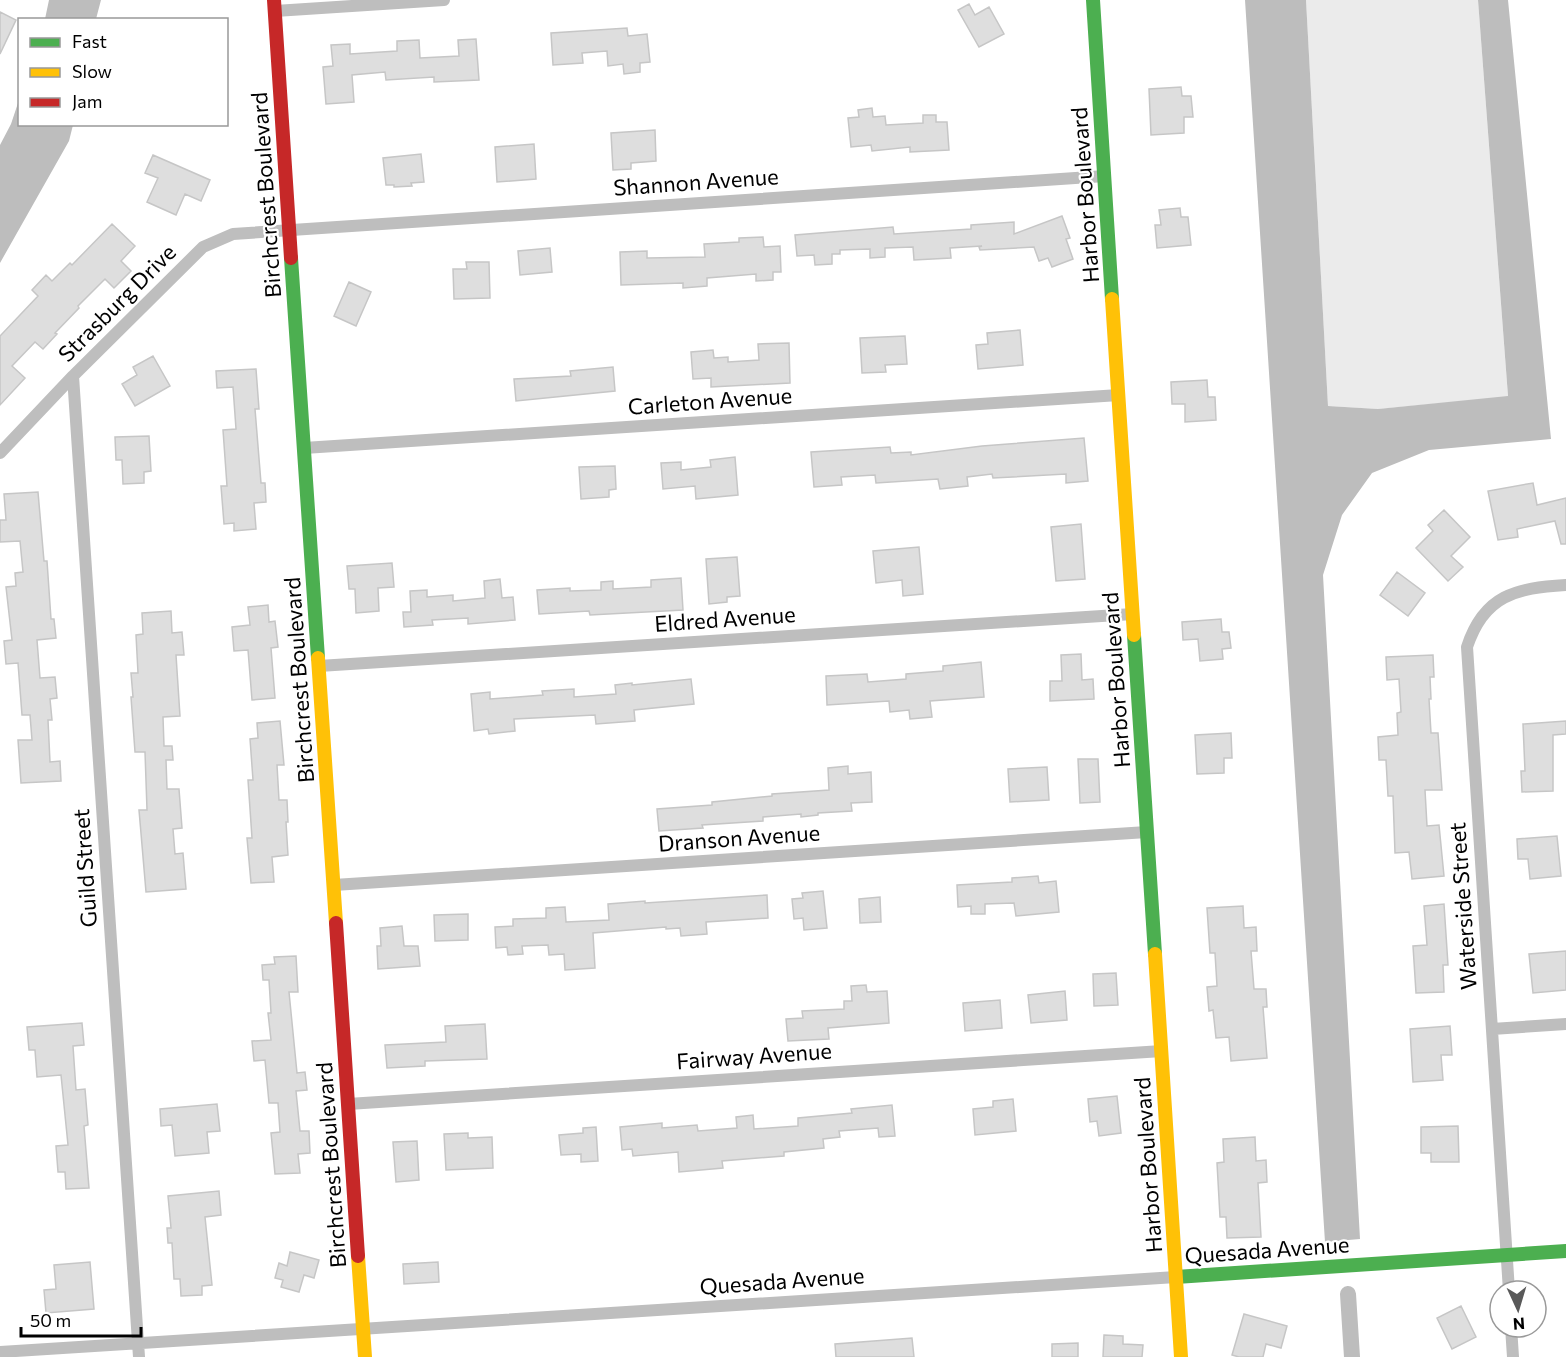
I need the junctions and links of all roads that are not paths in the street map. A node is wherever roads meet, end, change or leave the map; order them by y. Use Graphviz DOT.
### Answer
graph roads {
  1 [pos="444,0"];
  2 [pos="1093,0"];
  3 [pos="274,5"];
  4 [pos="1105,176"];
  5 [pos="289,230"];
  6 [pos="73,376"];
  7 [pos="1119,395"];
  8 [pos="304,448"];
  9 [pos="0,453"];
  10 [pos="1566,585"];
  11 [pos="1133,614"];
  12 [pos="319,666"];
  13 [pos="1148,832"];
  14 [pos="334,885"];
  15 [pos="1566,1024"];
  16 [pos="1492,1029"];
  17 [pos="1162,1051"];
  18 [pos="348,1104"];
  19 [pos="1566,1251"];
  20 [pos="1506,1255"];
  21 [pos="1176,1276"];
  22 [pos="1508,1279"];
  23 [pos="364,1329"];
  24 [pos="1512,1339"];
  25 [pos="138,1344"];
  26 [pos="0,1352"];
  27 [pos="139,1357"];
  28 [pos="365,1357"];
  29 [pos="1182,1357"];
  30 [pos="1513,1357"];
  1 -- 3 [label="street"];
  2 -- 4 [label="street, Harbor Boulevard"];
  3 -- 5 [label="street, Birchcrest Boulevard"];
  4 -- 5 [label="street, Shannon Avenue"];
  4 -- 7 [label="street, Harbor Boulevard"];
  5 -- 6 [label="street, Strasburg Drive"];
  5 -- 8 [label="street, Birchcrest Boulevard"];
  6 -- 9 [label="street, Strasburg Drive"];
  6 -- 25 [label="street, Guild Street"];
  7 -- 8 [label="street, Carleton Avenue"];
  7 -- 11 [label="street, Harbor Boulevard"];
  8 -- 12 [label="street, Birchcrest Boulevard"];
  10 -- 16 [label="street, Waterside Street"];
  11 -- 12 [label="street, Eldred Avenue"];
  11 -- 13 [label="street, Harbor Boulevard"];
  12 -- 14 [label="street, Birchcrest Boulevard"];
  13 -- 14 [label="street, Dranson Avenue"];
  13 -- 17 [label="street, Harbor Boulevard"];
  14 -- 18 [label="street, Birchcrest Boulevard"];
  15 -- 16 [label="street"];
  16 -- 20 [label="street, Waterside Street"];
  17 -- 18 [label="street, Fairway Avenue"];
  17 -- 21 [label="street, Harbor Boulevard"];
  18 -- 23 [label="street, Birchcrest Boulevard"];
  19 -- 20 [label="street, Quesada Avenue"];
  20 -- 21 [label="street, Quesada Avenue"];
  20 -- 22 [label="street, Waterside Street"];
  21 -- 23 [label="street, Quesada Avenue"];
  21 -- 29 [label="street, Harbor Boulevard"];
  23 -- 25 [label="street, Quesada Avenue"];
  23 -- 28 [label="street, Birchcrest Boulevard"];
  24 -- 30 [label="street"];
  25 -- 26 [label="street, Quesada Avenue"];
  25 -- 27 [label="street, Guild Street"];
}
